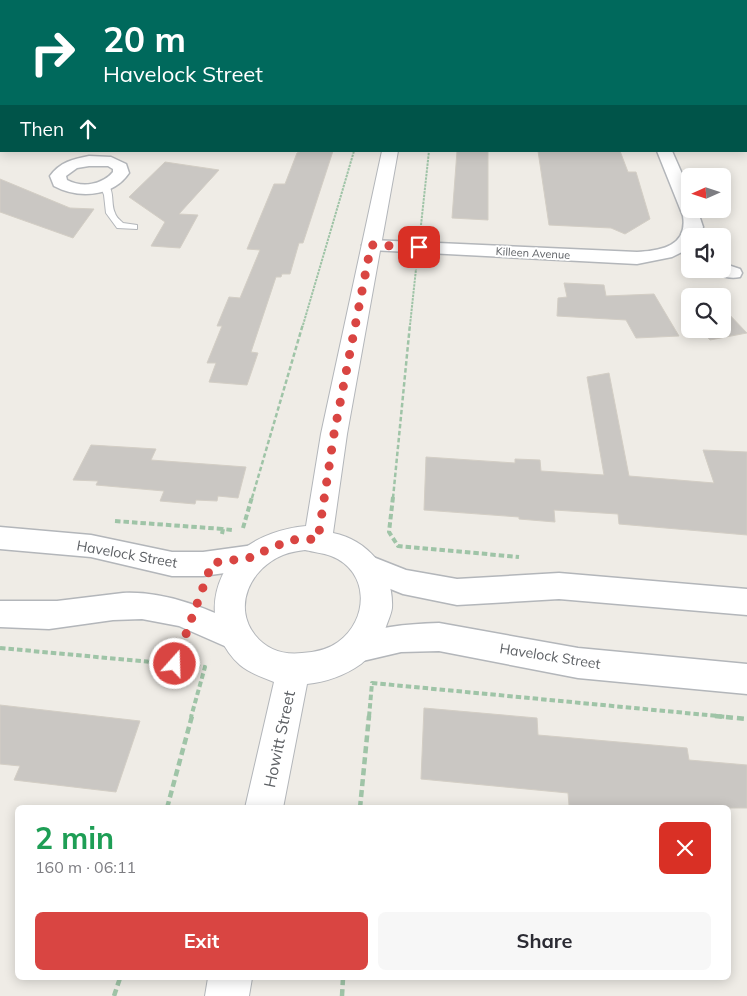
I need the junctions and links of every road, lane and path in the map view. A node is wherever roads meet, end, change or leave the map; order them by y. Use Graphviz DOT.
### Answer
graph roads {
  1 [pos="354,152"];
  2 [pos="390,152"];
  3 [pos="429,152"];
  4 [pos="664,152"];
  5 [pos="105,156"];
  6 [pos="104,185"];
  7 [pos="134,227"];
  8 [pos="694,228"];
  9 [pos="371,245"];
  10 [pos="419,247"];
  11 [pos="681,247"];
  12 [pos="233,530"];
  13 [pos="388,532"];
  14 [pos="0,538"];
  15 [pos="318,539"];
  16 [pos="248,544"];
  17 [pos="212,563"];
  18 [pos="368,568"];
  19 [pos="747,602"];
  20 [pos="0,614"];
  21 [pos="192,618"];
  22 [pos="236,637"];
  23 [pos="0,648"];
  24 [pos="354,649"];
  25 [pos="175,664"];
  26 [pos="294,670"];
  27 [pos="747,678"];
  28 [pos="747,718"];
  29 [pos="168,805"];
  30 [pos="265,805"];
  31 [pos="360,805"];
  32 [pos="119,980"];
  33 [pos="230,980"];
  34 [pos="344,980"];
  35 [pos="114,996"];
  36 [pos="227,996"];
  37 [pos="342,996"];
  1 -- 16 [label="path"];
  2 -- 9 [label="street"];
  3 -- 10 [label="path"];
  4 -- 8 [label="street, Killeen Avenue"];
  5 -- 6 [label="street"];
  5 -- 6 [label="street"];
  6 -- 7 [label="lane"];
  9 -- 10 [label="street, Killeen Avenue"];
  9 -- 15 [label="street"];
  10 -- 11 [label="street, Killeen Avenue"];
  10 -- 13 [label="path"];
  12 -- 17 [label="path"];
  14 -- 17 [label="street, Havelock Street"];
  15 -- 16 [label="street"];
  15 -- 18 [label="street"];
  16 -- 17 [label="street, Havelock Street"];
  16 -- 22 [label="street"];
  18 -- 19 [label="street"];
  18 -- 24 [label="street"];
  20 -- 21 [label="street"];
  21 -- 22 [label="street"];
  21 -- 25 [label="path"];
  22 -- 26 [label="street"];
  23 -- 25 [label="path"];
  24 -- 26 [label="street"];
  24 -- 27 [label="street, Havelock Street"];
  25 -- 29 [label="path"];
  26 -- 30 [label="street, Howitt Street"];
  28 -- 31 [label="path"];
  32 -- 35 [label="path"];
  33 -- 36 [label="street"];
  34 -- 37 [label="path"];
}
